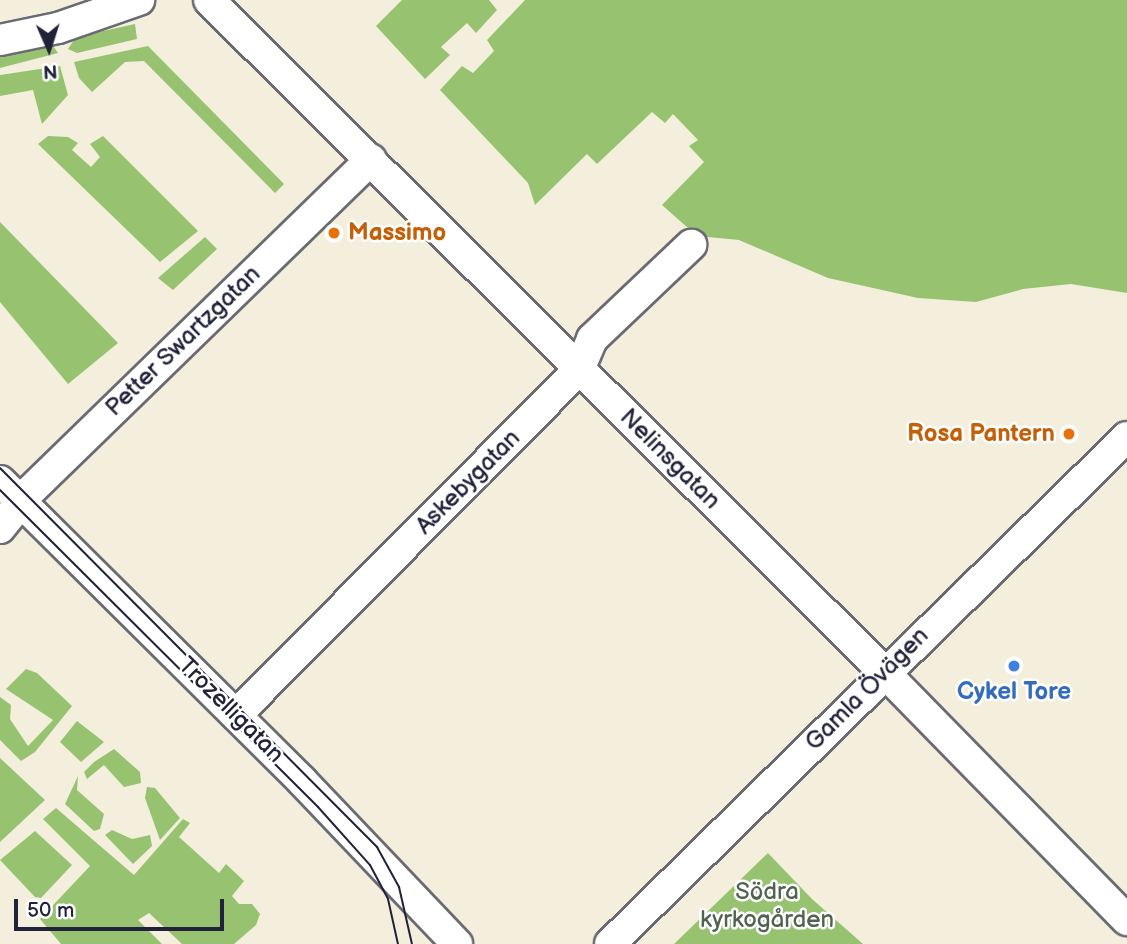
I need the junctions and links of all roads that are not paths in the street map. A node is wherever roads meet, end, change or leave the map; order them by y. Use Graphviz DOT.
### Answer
graph roads {
  1 [pos="139,0"];
  2 [pos="209,0"];
  3 [pos="0,40"];
  4 [pos="371,159"];
  5 [pos="691,245"];
  6 [pos="579,370"];
  7 [pos="1127,437"];
  8 [pos="0,481"];
  9 [pos="19,504"];
  10 [pos="0,528"];
  11 [pos="885,673"];
  12 [pos="236,715"];
  13 [pos="1127,920"];
  14 [pos="457,944"];
  15 [pos="610,944"];
  1 -- 3 [label="street"];
  2 -- 4 [label="street, Nelinsgatan"];
  4 -- 6 [label="street, Nelinsgatan"];
  4 -- 9 [label="street, Petter Swartzgatan"];
  5 -- 6 [label="street, Askebygatan"];
  6 -- 11 [label="street, Nelinsgatan"];
  6 -- 12 [label="street, Askebygatan"];
  7 -- 11 [label="street, Gamla Övägen"];
  8 -- 9 [label="street, Trozelligatan"];
  9 -- 10 [label="street, Petter Swartzgatan"];
  9 -- 12 [label="street, Trozelligatan"];
  11 -- 13 [label="street, Nelinsgatan"];
  11 -- 15 [label="street, Gamla Övägen"];
  12 -- 14 [label="street, Trozelligatan"];
}
